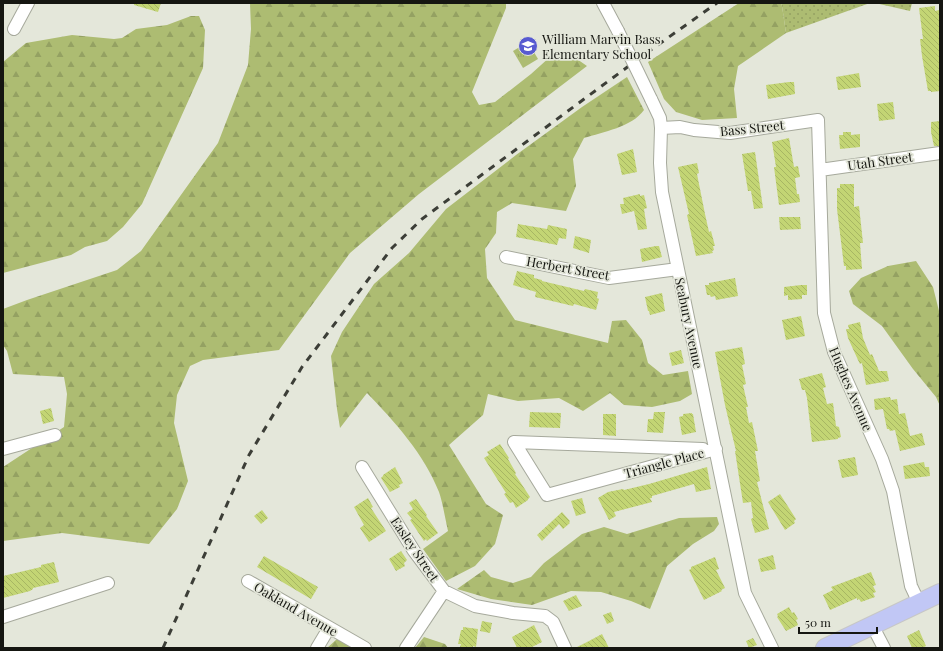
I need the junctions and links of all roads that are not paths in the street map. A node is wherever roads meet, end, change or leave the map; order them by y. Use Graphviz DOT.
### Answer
graph roads {
  1 [pos="28,3"];
  2 [pos="603,3"];
  3 [pos="14,29"];
  4 [pos="818,120"];
  5 [pos="661,128"];
  6 [pos="940,153"];
  7 [pos="820,170"];
  8 [pos="506,257"];
  9 [pos="678,269"];
  10 [pos="55,434"];
  11 [pos="716,449"];
  12 [pos="3,450"];
  13 [pos="362,467"];
  14 [pos="248,581"];
  15 [pos="108,583"];
  16 [pos="444,591"];
  17 [pos="940,593"];
  18 [pos="918,603"];
  19 [pos="3,617"];
  20 [pos="872,625"];
  21 [pos="329,628"];
  22 [pos="317,648"];
  23 [pos="365,648"];
  24 [pos="406,648"];
  25 [pos="565,648"];
  26 [pos="772,648"];
  27 [pos="825,648"];
  28 [pos="884,648"];
  1 -- 3 [label="street"];
  2 -- 5 [label="street, Seabury Avenue, bridge"];
  4 -- 5 [label="street, Bass Street"];
  4 -- 7 [label="street, Hughes Avenue"];
  5 -- 9 [label="street, Seabury Avenue"];
  6 -- 7 [label="street, Utah Street"];
  7 -- 18 [label="street, Hughes Avenue"];
  8 -- 9 [label="street, Herbert Street"];
  9 -- 11 [label="street, Seabury Avenue"];
  10 -- 12 [label="street"];
  11 -- 11 [label="street, Triangle Place"];
  11 -- 26 [label="street, Seabury Avenue"];
  13 -- 16 [label="street, Easley Street"];
  14 -- 21 [label="street, Oakland Avenue"];
  15 -- 19 [label="street"];
  16 -- 24 [label="street"];
  16 -- 25 [label="street, Easley Street"];
  17 -- 18 [label="main road"];
  18 -- 20 [label="main road"];
  20 -- 27 [label="main road"];
  20 -- 28 [label="street"];
  21 -- 22 [label="street"];
  21 -- 23 [label="street, Oakland Avenue"];
}
